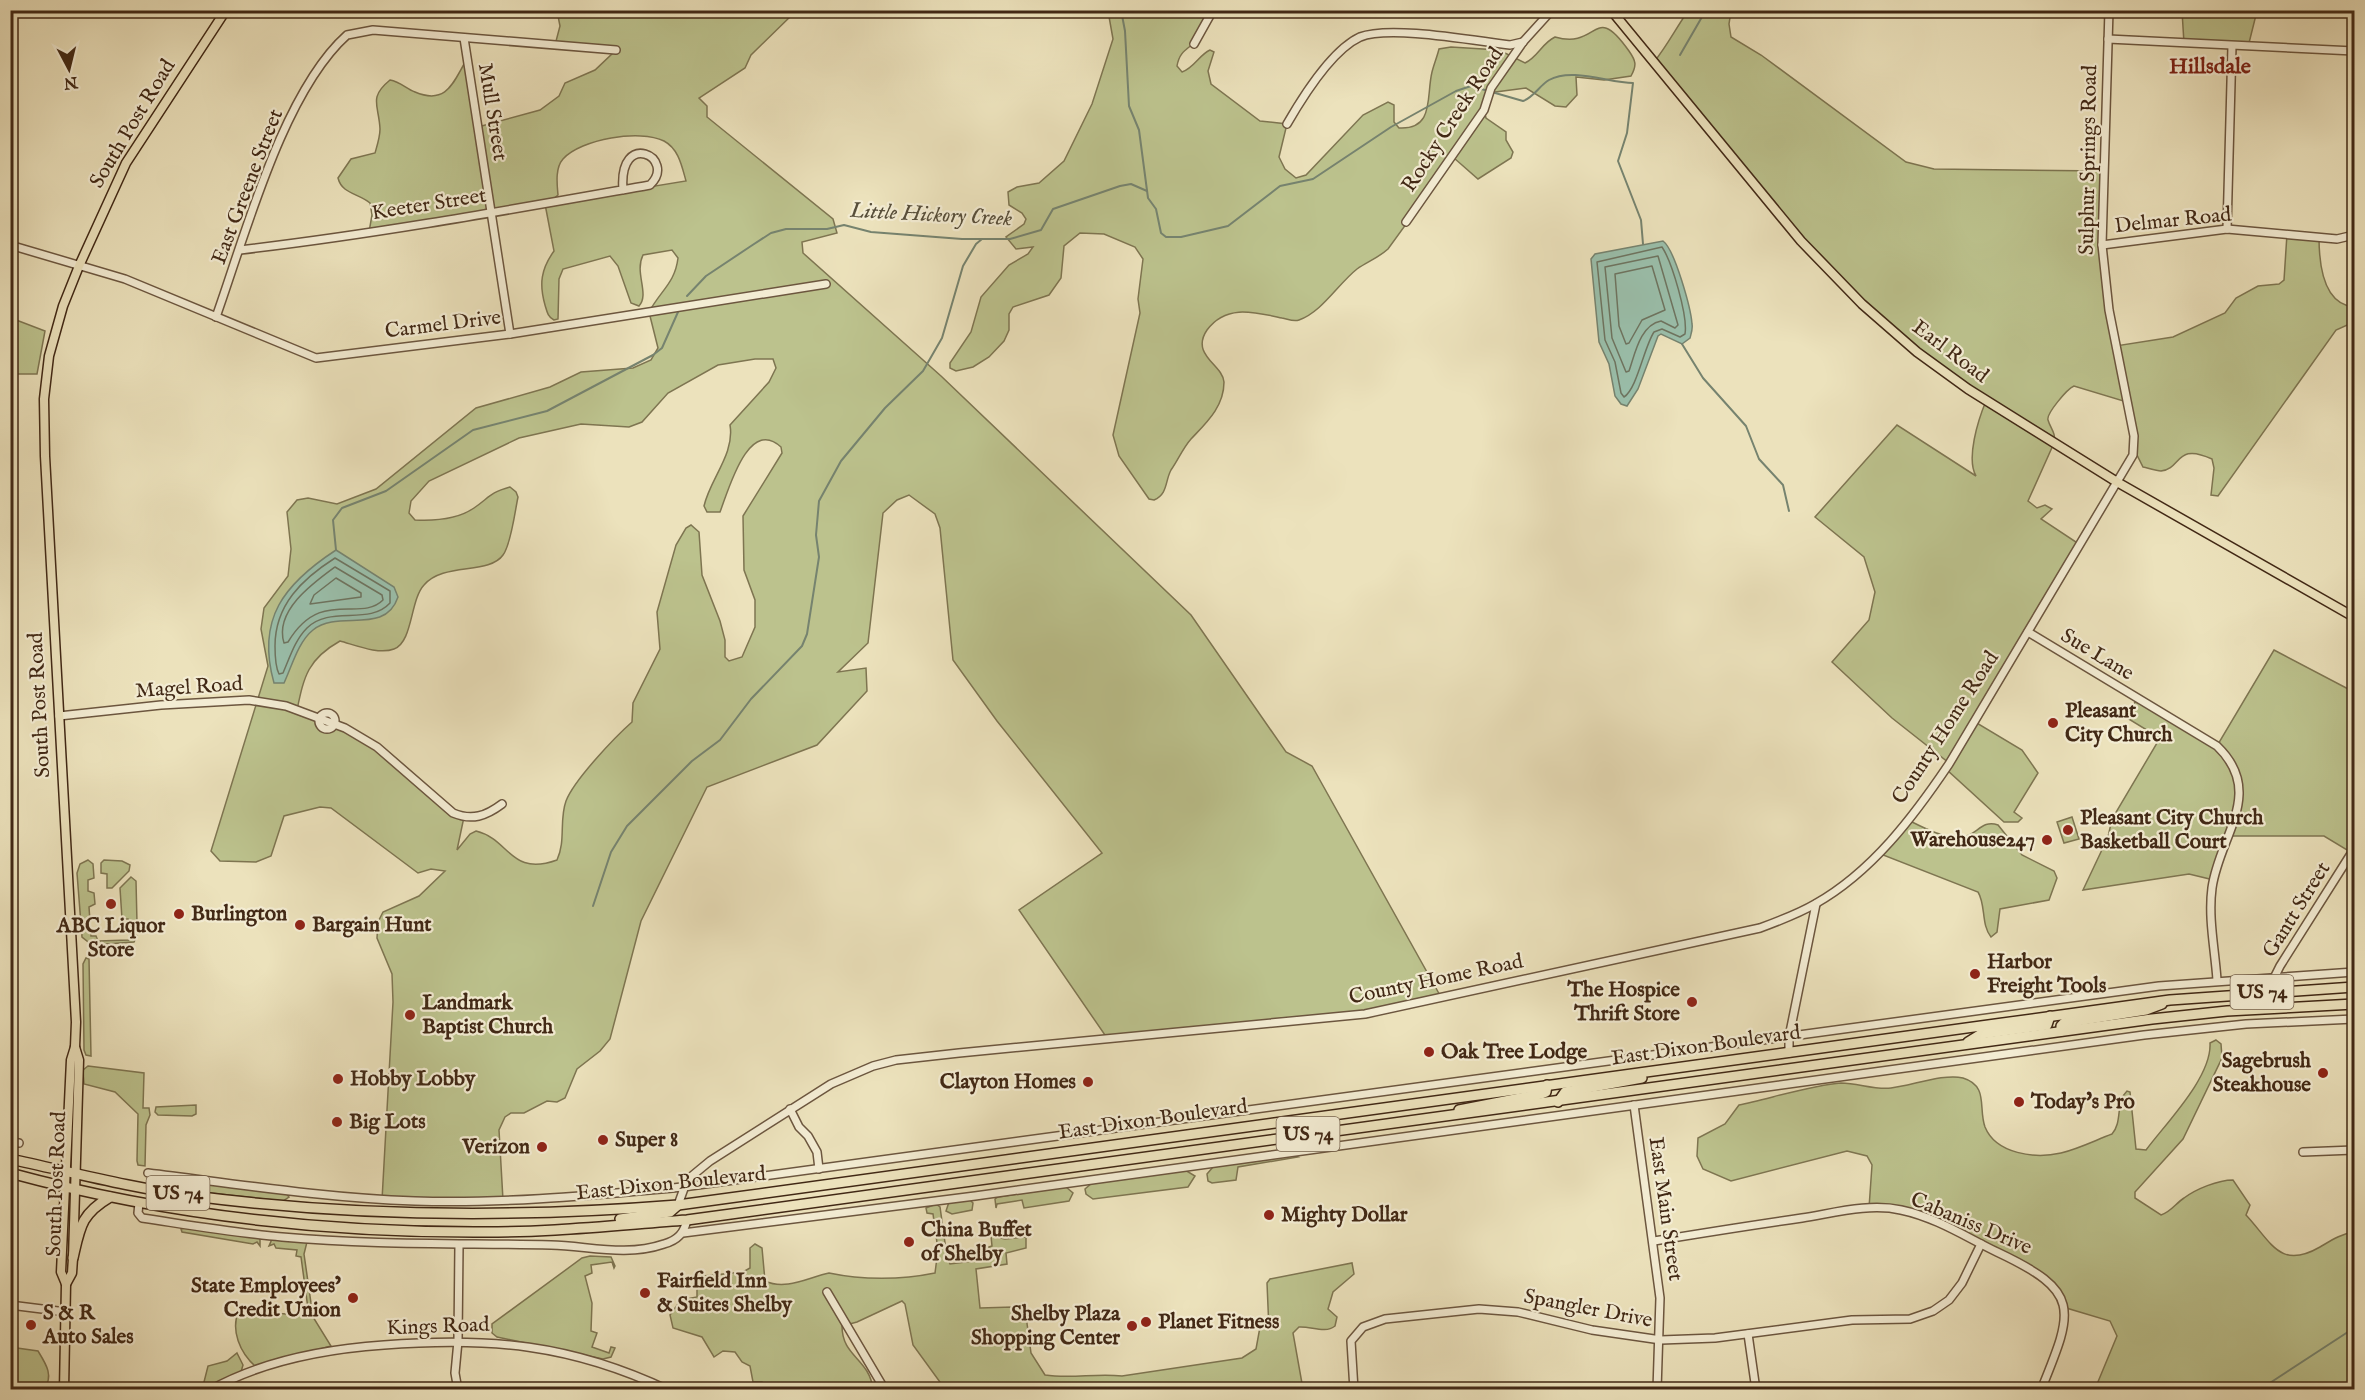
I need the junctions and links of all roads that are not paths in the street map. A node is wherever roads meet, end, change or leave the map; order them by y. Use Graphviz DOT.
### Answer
graph roads {
  1 [pos="226,10"];
  2 [pos="1213,10"];
  3 [pos="1552,10"];
  4 [pos="1611,10"];
  5 [pos="2109,10"];
  6 [pos="464,38"];
  7 [pos="2108,39"];
  8 [pos="1523,42"];
  9 [pos="1194,44"];
  10 [pos="2232,46"];
  11 [pos="616,50"];
  12 [pos="2355,51"];
  13 [pos="1287,124"];
  14 [pos="623,190"];
  15 [pos="491,212"];
  16 [pos="1406,222"];
  17 [pos="2227,229"];
  18 [pos="2355,235"];
  19 [pos="10,245"];
  20 [pos="2102,245"];
  21 [pos="240,250"];
  22 [pos="79,266"];
  23 [pos="826,284"];
  24 [pos="216,317"];
  25 [pos="510,334"];
  26 [pos="2117,482"];
  27 [pos="2355,618"];
  28 [pos="2028,632"];
  29 [pos="59,716"];
  30 [pos="502,804"];
  31 [pos="2355,849"];
  32 [pos="1816,904"];
  33 [pos="2355,972"];
  34 [pos="2276,976"];
  35 [pos="2217,980"];
  36 [pos="2355,987"];
  37 [pos="2276,991"];
  38 [pos="2170,1000"];
  39 [pos="2048,1001"];
  40 [pos="2355,1004"];
  41 [pos="2050,1016"];
  42 [pos="2355,1019"];
  43 [pos="2061,1032"];
  44 [pos="1789,1037"];
  45 [pos="1964,1045"];
  46 [pos="2061,1046"];
  47 [pos="75,1047"];
  48 [pos="1789,1053"];
  49 [pos="1545,1070"];
  50 [pos="1654,1072"];
  51 [pos="1547,1085"];
  52 [pos="1558,1102"];
  53 [pos="1634,1105"];
  54 [pos="790,1109"];
  55 [pos="1446,1115"];
  56 [pos="1560,1115"];
  57 [pos="10,1142"];
  58 [pos="19,1143"];
  59 [pos="1194,1150"];
  60 [pos="2355,1150"];
  61 [pos="2303,1152"];
  62 [pos="10,1159"];
  63 [pos="1196,1166"];
  64 [pos="819,1169"];
  65 [pos="64,1171"];
  66 [pos="10,1173"];
  67 [pos="148,1173"];
  68 [pos="75,1174"];
  69 [pos="810,1186"];
  70 [pos="64,1187"];
  71 [pos="683,1187"];
  72 [pos="75,1190"];
  73 [pos="295,1192"];
  74 [pos="110,1197"];
  75 [pos="139,1203"];
  76 [pos="678,1205"];
  77 [pos="293,1207"];
  78 [pos="262,1220"];
  79 [pos="687,1220"];
  80 [pos="589,1227"];
  81 [pos="683,1233"];
  82 [pos="260,1234"];
  83 [pos="1654,1241"];
  84 [pos="1981,1244"];
  85 [pos="459,1245"];
  86 [pos="73,1258"];
  87 [pos="66,1284"];
  88 [pos="827,1292"];
  89 [pos="10,1305"];
  90 [pos="66,1312"];
  91 [pos="1748,1334"];
  92 [pos="1660,1340"];
  93 [pos="458,1341"];
  94 [pos="64,1389"];
  95 [pos="210,1389"];
  96 [pos="458,1389"];
  97 [pos="668,1389"];
  98 [pos="885,1389"];
  99 [pos="1354,1389"];
  100 [pos="1657,1389"];
  101 [pos="1756,1389"];
  102 [pos="2041,1389"];
  1 -- 22 [label="main road, South Post Road"];
  2 -- 9 [label="street"];
  3 -- 8 [label="street, Rocky Creek Road"];
  4 -- 26 [label="main road, Earl Road"];
  5 -- 7 [label="street, Sulphur Springs Road"];
  6 -- 11 [label="street"];
  6 -- 15 [label="street, Mull Street"];
  6 -- 21 [label="street, East Greene Street"];
  7 -- 10 [label="street"];
  7 -- 20 [label="street, Sulphur Springs Road"];
  8 -- 13 [label="street"];
  8 -- 16 [label="street, Rocky Creek Road"];
  10 -- 12 [label="street"];
  10 -- 17 [label="street"];
  14 -- 14 [label="street, Keeter Street"];
  14 -- 15 [label="street, Keeter Street"];
  15 -- 21 [label="street, Keeter Street"];
  15 -- 25 [label="street, Mull Street"];
  17 -- 18 [label="street, Delmar Road"];
  17 -- 20 [label="street, Delmar Road"];
  19 -- 22 [label="street, Carmel Drive"];
  20 -- 26 [label="street, Sulphur Springs Road"];
  21 -- 24 [label="street, East Greene Street"];
  22 -- 24 [label="street, Carmel Drive"];
  22 -- 29 [label="main road, South Post Road"];
  23 -- 25 [label="street, Carmel Drive"];
  24 -- 25 [label="street, Carmel Drive"];
  26 -- 27 [label="main road, Earl Road"];
  26 -- 28 [label="street, County Home Road"];
  28 -- 32 [label="street, County Home Road"];
  28 -- 35 [label="street, Sue Lane"];
  29 -- 30 [label="street, Magel Road"];
  29 -- 47 [label="main road, South Post Road"];
  31 -- 34 [label="street, Gantt Street"];
  32 -- 44 [label="street"];
  32 -- 54 [label="street, County Home Road"];
  33 -- 34 [label="street, East Dixon Boulevard"];
  34 -- 35 [label="street, East Dixon Boulevard"];
  34 -- 37 [label="street, Gantt Street"];
  35 -- 39 [label="street, East Dixon Boulevard"];
  36 -- 37 [label="highway, East Dixon Boulevard / US 74"];
  37 -- 38 [label="highway, East Dixon Boulevard / US 74"];
  38 -- 41 [label="highway, East Dixon Boulevard / US 74"];
  38 -- 43 [label="highway"];
  39 -- 41 [label="street"];
  39 -- 44 [label="street, East Dixon Boulevard"];
  40 -- 43 [label="highway, East Dixon Boulevard / US 74"];
  41 -- 45 [label="highway"];
  41 -- 48 [label="highway, East Dixon Boulevard / US 74"];
  42 -- 46 [label="street"];
  43 -- 45 [label="highway, East Dixon Boulevard / US 74"];
  43 -- 46 [label="street"];
  44 -- 48 [label="street"];
  44 -- 49 [label="street, East Dixon Boulevard"];
  45 -- 52 [label="highway, East Dixon Boulevard / US 74"];
  46 -- 53 [label="street"];
  47 -- 65 [label="main road, South Post Road"];
  47 -- 68 [label="main road, South Post Road"];
  48 -- 50 [label="highway, East Dixon Boulevard / US 74"];
  49 -- 51 [label="street"];
  49 -- 64 [label="street, East Dixon Boulevard"];
  50 -- 51 [label="highway, East Dixon Boulevard / US 74"];
  50 -- 52 [label="highway"];
  51 -- 55 [label="highway"];
  51 -- 69 [label="highway, East Dixon Boulevard / US 74"];
  52 -- 55 [label="highway, East Dixon Boulevard / US 74"];
  52 -- 56 [label="street"];
  53 -- 56 [label="street"];
  53 -- 83 [label="street, East Main Street"];
  54 -- 64 [label="street"];
  54 -- 71 [label="street, County Home Road"];
  55 -- 59 [label="highway, East Dixon Boulevard / US 74"];
  56 -- 63 [label="street"];
  57 -- 58 [label="street"];
  59 -- 63 [label="street"];
  59 -- 79 [label="highway, East Dixon Boulevard / US 74"];
  60 -- 61 [label="street"];
  62 -- 65 [label="highway, East Dixon Boulevard / US 74"];
  63 -- 81 [label="street"];
  64 -- 71 [label="street, East Dixon Boulevard"];
  65 -- 68 [label="highway, East Dixon Boulevard / US 74"];
  65 -- 70 [label="main road, South Post Road"];
  66 -- 70 [label="highway, East Dixon Boulevard / US 74"];
  67 -- 73 [label="street, East Dixon Boulevard"];
  68 -- 72 [label="main road, South Post Road"];
  68 -- 77 [label="highway, East Dixon Boulevard / US 74"];
  69 -- 76 [label="highway, East Dixon Boulevard / US 74"];
  69 -- 79 [label="highway"];
  70 -- 72 [label="highway, East Dixon Boulevard / US 74"];
  70 -- 87 [label="main road, South Post Road"];
  71 -- 73 [label="street, East Dixon Boulevard"];
  71 -- 76 [label="street, County Home Road"];
  72 -- 74 [label="highway, East Dixon Boulevard / US 74"];
  72 -- 86 [label="main road, South Post Road"];
  73 -- 77 [label="street"];
  74 -- 75 [label="highway, East Dixon Boulevard / US 74"];
  74 -- 86 [label="highway"];
  75 -- 78 [label="highway, East Dixon Boulevard / US 74"];
  75 -- 82 [label="street"];
  76 -- 77 [label="highway, East Dixon Boulevard / US 74"];
  76 -- 80 [label="highway"];
  78 -- 80 [label="highway, East Dixon Boulevard / US 74"];
  78 -- 82 [label="street"];
  79 -- 80 [label="highway, East Dixon Boulevard / US 74"];
  79 -- 81 [label="street, East Dixon Boulevard"];
  81 -- 85 [label="street"];
  82 -- 85 [label="street"];
  83 -- 84 [label="street, Cabaniss Drive"];
  83 -- 92 [label="street, East Main Street"];
  84 -- 91 [label="street, Spangler Drive"];
  84 -- 102 [label="street, Cabaniss Drive"];
  85 -- 93 [label="street"];
  86 -- 87 [label="main road, South Post Road"];
  87 -- 90 [label="main road, South Post Road"];
  88 -- 98 [label="street"];
  89 -- 90 [label="street"];
  90 -- 94 [label="main road, South Post Road"];
  91 -- 92 [label="street, Spangler Drive"];
  91 -- 101 [label="street"];
  92 -- 99 [label="street, Spangler Drive"];
  92 -- 100 [label="street, East Main Street"];
  93 -- 95 [label="street, Kings Road"];
  93 -- 96 [label="street"];
  93 -- 97 [label="street, Kings Road"];
}
